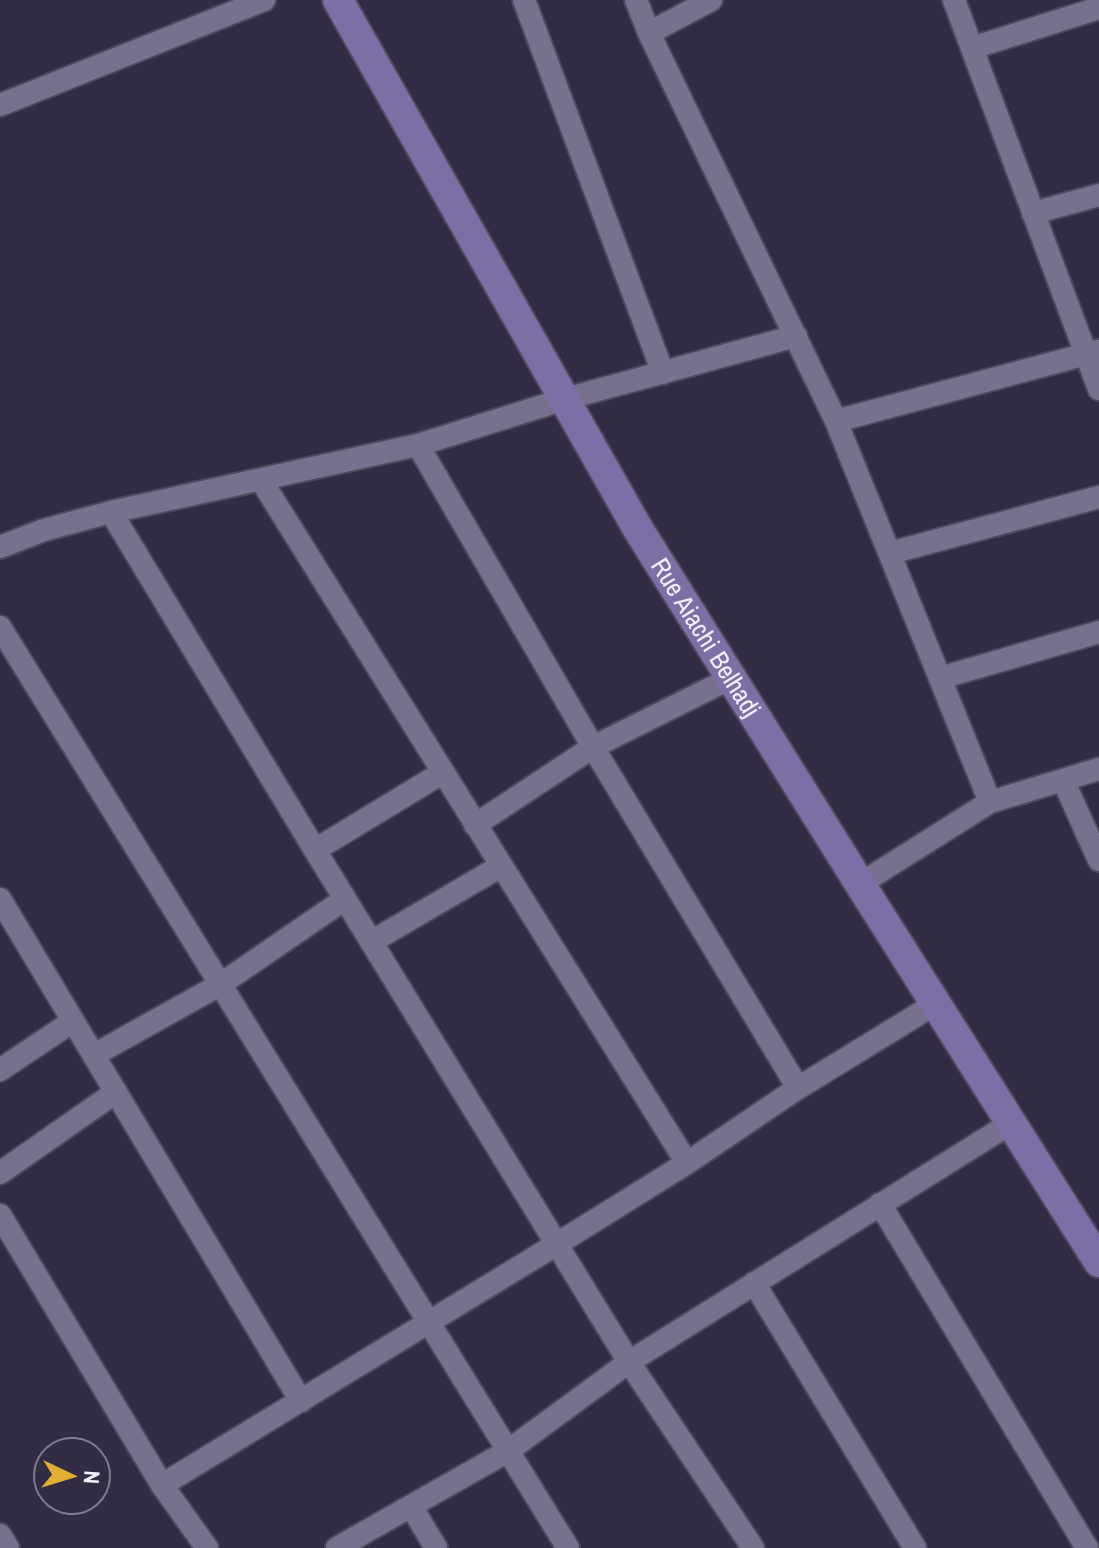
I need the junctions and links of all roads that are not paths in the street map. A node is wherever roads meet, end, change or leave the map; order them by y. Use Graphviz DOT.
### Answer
graph roads {
  1 [pos="264,0"];
  2 [pos="338,0"];
  3 [pos="524,0"];
  4 [pos="636,0"];
  5 [pos="711,0"];
  6 [pos="954,0"];
  7 [pos="1099,8"];
  8 [pos="649,33"];
  9 [pos="972,48"];
  10 [pos="0,105"];
  11 [pos="1099,195"];
  12 [pos="1033,213"];
  13 [pos="796,336"];
  14 [pos="1093,353"];
  15 [pos="663,373"];
  16 [pos="1099,389"];
  17 [pos="565,399"];
  18 [pos="836,421"];
  19 [pos="418,445"];
  20 [pos="261,480"];
  21 [pos="1099,497"];
  22 [pos="111,512"];
  23 [pos="0,547"];
  24 [pos="890,553"];
  25 [pos="0,627"];
  26 [pos="1099,632"];
  27 [pos="731,678"];
  28 [pos="940,678"];
  29 [pos="593,747"];
  30 [pos="1099,769"];
  31 [pos="442,773"];
  32 [pos="1063,780"];
  33 [pos="990,802"];
  34 [pos="475,825"];
  35 [pos="315,850"];
  36 [pos="1099,860"];
  37 [pos="501,866"];
  38 [pos="860,884"];
  39 [pos="0,899"];
  40 [pos="345,899"];
  41 [pos="371,942"];
  42 [pos="221,984"];
  43 [pos="935,1004"];
  44 [pos="73,1021"];
  45 [pos="94,1055"];
  46 [pos="0,1070"];
  47 [pos="798,1088"];
  48 [pos="116,1092"];
  49 [pos="1011,1123"];
  50 [pos="687,1163"];
  51 [pos="0,1173"];
  52 [pos="880,1204"];
  53 [pos="0,1215"];
  54 [pos="557,1244"];
  55 [pos="1099,1262"];
  56 [pos="754,1283"];
  57 [pos="429,1323"];
  58 [pos="629,1362"];
  59 [pos="301,1401"];
  60 [pos="508,1451"];
  61 [pos="162,1485"];
  62 [pos="411,1506"];
  63 [pos="0,1535"];
  64 [pos="8,1548"];
  65 [pos="207,1548"];
  66 [pos="337,1548"];
  67 [pos="436,1548"];
  68 [pos="568,1548"];
  69 [pos="753,1548"];
  70 [pos="915,1548"];
  71 [pos="1087,1548"];
  1 -- 10 [label="street"];
  2 -- 17 [label="street, Rue Aiachi Belhadj"];
  3 -- 15 [label="street"];
  4 -- 8 [label="street"];
  5 -- 8 [label="street"];
  6 -- 9 [label="street"];
  7 -- 9 [label="street"];
  8 -- 13 [label="street"];
  9 -- 12 [label="street"];
  11 -- 12 [label="street"];
  12 -- 14 [label="street"];
  13 -- 15 [label="street"];
  13 -- 18 [label="street"];
  14 -- 16 [label="street"];
  14 -- 18 [label="street"];
  15 -- 17 [label="street"];
  17 -- 19 [label="street"];
  17 -- 27 [label="street, Rue Aiachi Belhadj"];
  18 -- 24 [label="street"];
  19 -- 20 [label="street"];
  19 -- 29 [label="street"];
  20 -- 22 [label="street"];
  20 -- 31 [label="street"];
  21 -- 24 [label="street"];
  22 -- 23 [label="street"];
  22 -- 35 [label="street"];
  24 -- 28 [label="street"];
  25 -- 42 [label="street"];
  26 -- 28 [label="street"];
  27 -- 29 [label="street"];
  27 -- 38 [label="street, Rue Aiachi Belhadj"];
  28 -- 33 [label="street"];
  29 -- 34 [label="street"];
  29 -- 47 [label="street"];
  30 -- 32 [label="street"];
  31 -- 34 [label="street"];
  31 -- 35 [label="street"];
  32 -- 33 [label="street"];
  32 -- 36 [label="street"];
  33 -- 38 [label="street"];
  34 -- 37 [label="street"];
  35 -- 40 [label="street"];
  37 -- 41 [label="street"];
  37 -- 50 [label="street"];
  38 -- 43 [label="street, Rue Aiachi Belhadj"];
  39 -- 44 [label="street"];
  40 -- 41 [label="street"];
  40 -- 42 [label="street"];
  41 -- 54 [label="street"];
  42 -- 45 [label="street"];
  42 -- 57 [label="street"];
  43 -- 47 [label="street"];
  43 -- 49 [label="street, Rue Aiachi Belhadj"];
  44 -- 45 [label="street"];
  44 -- 46 [label="street"];
  45 -- 48 [label="street"];
  47 -- 50 [label="street"];
  48 -- 51 [label="street"];
  48 -- 59 [label="street"];
  49 -- 52 [label="street"];
  49 -- 55 [label="street, Rue Aiachi Belhadj"];
  50 -- 54 [label="street"];
  52 -- 56 [label="street"];
  52 -- 71 [label="street"];
  53 -- 61 [label="street"];
  54 -- 57 [label="street"];
  54 -- 58 [label="street"];
  56 -- 58 [label="street"];
  56 -- 70 [label="street"];
  57 -- 59 [label="street"];
  57 -- 60 [label="street"];
  58 -- 60 [label="street"];
  58 -- 69 [label="street"];
  59 -- 61 [label="street"];
  60 -- 62 [label="street"];
  60 -- 68 [label="street"];
  61 -- 65 [label="street"];
  62 -- 66 [label="street"];
  62 -- 67 [label="street"];
  63 -- 64 [label="street"];
}
